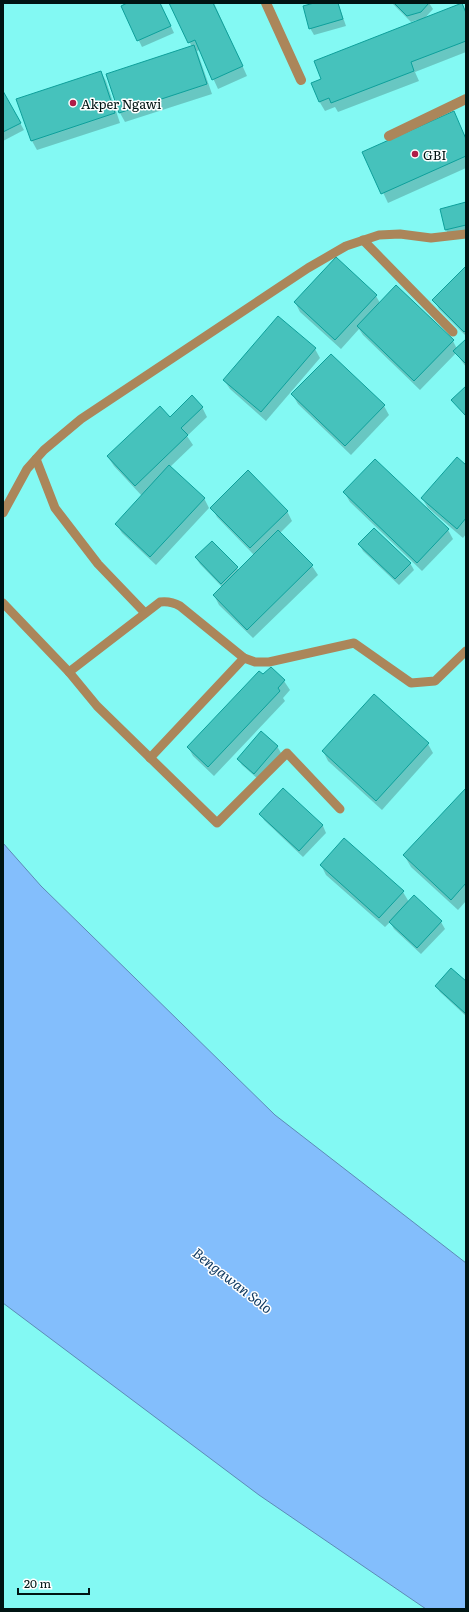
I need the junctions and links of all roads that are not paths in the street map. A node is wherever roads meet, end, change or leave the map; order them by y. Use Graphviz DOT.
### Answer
graph roads {
  1 [pos="266,3"];
  2 [pos="301,80"];
  3 [pos="466,99"];
  4 [pos="389,136"];
  5 [pos="466,234"];
  6 [pos="362,240"];
  7 [pos="453,332"];
  8 [pos="36,459"];
  9 [pos="3,513"];
  10 [pos="3,603"];
  11 [pos="145,614"];
  12 [pos="466,651"];
  13 [pos="244,658"];
  14 [pos="69,672"];
  15 [pos="150,758"];
  16 [pos="340,809"];
  1 -- 2 [label="street"];
  3 -- 4 [label="street"];
  5 -- 6 [label="lane"];
  6 -- 7 [label="lane"];
  6 -- 8 [label="lane"];
  8 -- 9 [label="lane"];
  8 -- 11 [label="lane"];
  10 -- 14 [label="lane"];
  11 -- 13 [label="lane"];
  11 -- 14 [label="lane"];
  12 -- 13 [label="lane"];
  13 -- 15 [label="lane"];
  14 -- 15 [label="lane"];
  15 -- 16 [label="lane"];
}
